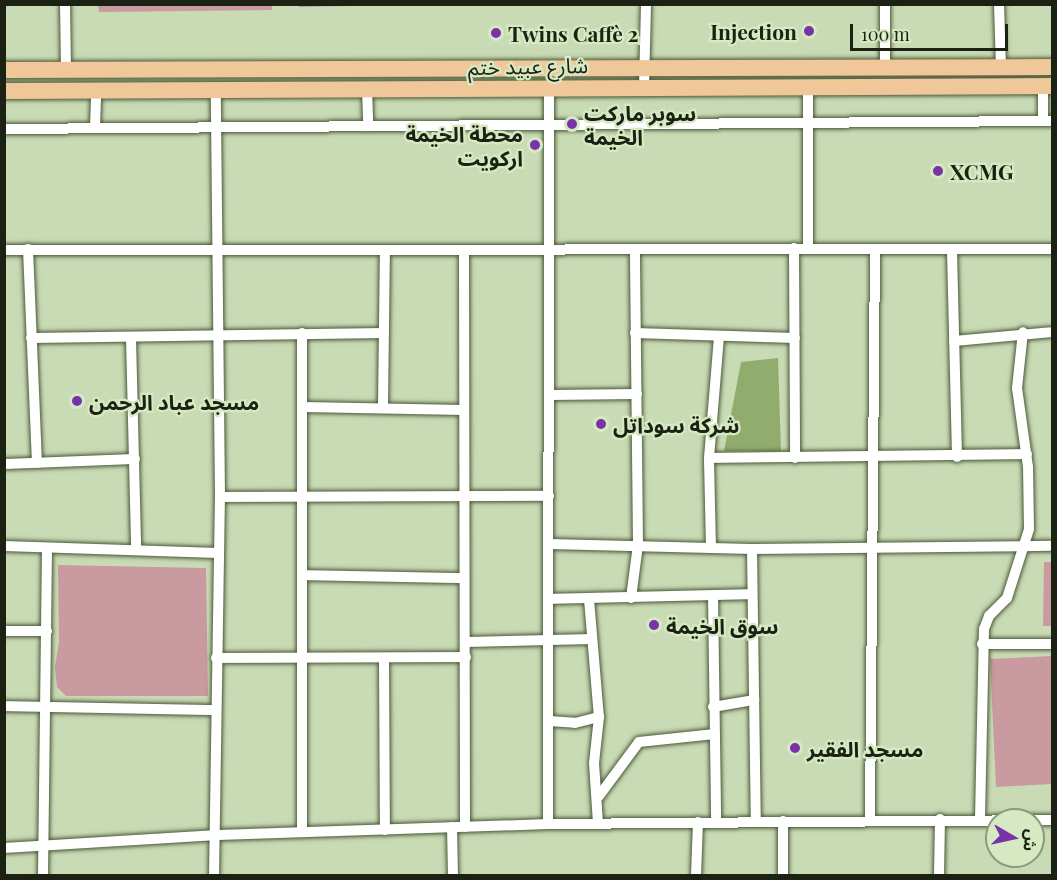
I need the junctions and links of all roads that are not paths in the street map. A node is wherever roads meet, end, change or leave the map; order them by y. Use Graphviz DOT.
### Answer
graph roads {
  1 [pos="65,4"];
  2 [pos="646,4"];
  3 [pos="885,4"];
  4 [pos="999,4"];
  5 [pos="644,66"];
  6 [pos="885,66"];
  7 [pos="1001,67"];
  8 [pos="1053,68"];
  9 [pos="4,70"];
  10 [pos="66,70"];
  11 [pos="808,86"];
  12 [pos="1048,86"];
  13 [pos="644,87"];
  14 [pos="549,88"];
  15 [pos="367,89"];
  16 [pos="4,91"];
  17 [pos="96,92"];
  18 [pos="216,92"];
  19 [pos="1048,121"];
  20 [pos="548,123"];
  21 [pos="808,124"];
  22 [pos="368,126"];
  23 [pos="95,128"];
  24 [pos="4,129"];
  25 [pos="216,129"];
  26 [pos="794,248"];
  27 [pos="808,248"];
  28 [pos="28,249"];
  29 [pos="875,249"];
  30 [pos="1053,249"];
  31 [pos="4,250"];
  32 [pos="217,250"];
  33 [pos="464,250"];
  34 [pos="549,250"];
  35 [pos="635,251"];
  36 [pos="952,251"];
  37 [pos="385,252"];
  38 [pos="1023,332"];
  39 [pos="1053,332"];
  40 [pos="302,333"];
  41 [pos="384,333"];
  42 [pos="635,333"];
  43 [pos="219,335"];
  44 [pos="719,336"];
  45 [pos="31,338"];
  46 [pos="131,338"];
  47 [pos="795,338"];
  48 [pos="954,340"];
  49 [pos="637,394"];
  50 [pos="549,395"];
  51 [pos="303,407"];
  52 [pos="383,407"];
  53 [pos="464,410"];
  54 [pos="1027,454"];
  55 [pos="957,457"];
  56 [pos="709,458"];
  57 [pos="795,458"];
  58 [pos="874,458"];
  59 [pos="135,459"];
  60 [pos="38,463"];
  61 [pos="4,464"];
  62 [pos="220,496"];
  63 [pos="302,496"];
  64 [pos="463,496"];
  65 [pos="549,496"];
  66 [pos="549,544"];
  67 [pos="638,545"];
  68 [pos="4,546"];
  69 [pos="1025,546"];
  70 [pos="1053,546"];
  71 [pos="47,548"];
  72 [pos="711,548"];
  73 [pos="874,548"];
  74 [pos="752,549"];
  75 [pos="136,550"];
  76 [pos="218,553"];
  77 [pos="302,575"];
  78 [pos="464,578"];
  79 [pos="752,594"];
  80 [pos="713,595"];
  81 [pos="631,598"];
  82 [pos="549,599"];
  83 [pos="589,599"];
  84 [pos="4,631"];
  85 [pos="47,631"];
  86 [pos="592,639"];
  87 [pos="549,640"];
  88 [pos="466,642"];
  89 [pos="982,644"];
  90 [pos="1053,644"];
  91 [pos="466,657"];
  92 [pos="216,658"];
  93 [pos="302,658"];
  94 [pos="384,658"];
  95 [pos="754,700"];
  96 [pos="48,705"];
  97 [pos="4,706"];
  98 [pos="713,707"];
  99 [pos="216,710"];
  100 [pos="599,717"];
  101 [pos="549,721"];
  102 [pos="714,734"];
  103 [pos="599,796"];
  104 [pos="870,819"];
  105 [pos="939,819"];
  106 [pos="980,819"];
  107 [pos="1053,820"];
  108 [pos="716,821"];
  109 [pos="783,821"];
  110 [pos="698,822"];
  111 [pos="756,822"];
  112 [pos="548,824"];
  113 [pos="598,824"];
  114 [pos="452,827"];
  115 [pos="465,827"];
  116 [pos="385,830"];
  117 [pos="302,832"];
  118 [pos="218,835"];
  119 [pos="43,846"];
  120 [pos="4,848"];
  121 [pos="43,876"];
  122 [pos="214,876"];
  123 [pos="453,876"];
  124 [pos="696,876"];
  125 [pos="783,876"];
  126 [pos="939,876"];
  1 -- 10 [label="street"];
  2 -- 5 [label="street"];
  3 -- 6 [label="street"];
  4 -- 7 [label="street"];
  5 -- 6 [label="main road, شارع عبيد ختم"];
  5 -- 10 [label="main road, شارع عبيد ختم"];
  5 -- 13 [label="street"];
  6 -- 7 [label="main road, شارع عبيد ختم"];
  7 -- 8 [label="main road, شارع عبيد ختم"];
  9 -- 10 [label="main road, شارع عبيد ختم"];
  11 -- 12 [label="main road, شارع عبيد ختم"];
  11 -- 13 [label="main road, شارع عبيد ختم"];
  11 -- 21 [label="street"];
  12 -- 19 [label="street"];
  13 -- 14 [label="main road, شارع عبيد ختم"];
  14 -- 15 [label="main road, شارع عبيد ختم"];
  14 -- 20 [label="street"];
  15 -- 18 [label="main road, شارع عبيد ختم"];
  15 -- 22 [label="street"];
  16 -- 17 [label="main road, شارع عبيد ختم"];
  17 -- 18 [label="main road, شارع عبيد ختم"];
  17 -- 23 [label="street"];
  18 -- 25 [label="street"];
  19 -- 21 [label="street"];
  20 -- 21 [label="street"];
  20 -- 22 [label="street"];
  20 -- 34 [label="street"];
  21 -- 27 [label="street"];
  22 -- 25 [label="street"];
  23 -- 24 [label="street"];
  23 -- 25 [label="street"];
  25 -- 32 [label="street"];
  26 -- 27 [label="street"];
  26 -- 35 [label="street"];
  26 -- 47 [label="street"];
  27 -- 29 [label="street"];
  28 -- 31 [label="street"];
  28 -- 32 [label="street"];
  28 -- 45 [label="street"];
  29 -- 36 [label="street"];
  29 -- 58 [label="street"];
  30 -- 36 [label="street"];
  32 -- 37 [label="street"];
  32 -- 43 [label="street"];
  33 -- 34 [label="street"];
  33 -- 37 [label="street"];
  33 -- 53 [label="street"];
  34 -- 35 [label="street"];
  34 -- 50 [label="street"];
  35 -- 42 [label="street"];
  36 -- 48 [label="street"];
  37 -- 41 [label="street"];
  38 -- 39 [label="street"];
  38 -- 48 [label="street"];
  38 -- 54 [label="street"];
  40 -- 41 [label="street"];
  40 -- 43 [label="street"];
  40 -- 51 [label="street"];
  41 -- 52 [label="street"];
  42 -- 44 [label="street"];
  42 -- 49 [label="street"];
  43 -- 46 [label="street"];
  43 -- 62 [label="street"];
  44 -- 47 [label="street"];
  44 -- 56 [label="street"];
  45 -- 46 [label="street"];
  45 -- 60 [label="street"];
  46 -- 59 [label="street"];
  47 -- 57 [label="street"];
  48 -- 55 [label="street"];
  49 -- 50 [label="street"];
  49 -- 67 [label="street"];
  50 -- 65 [label="street"];
  51 -- 52 [label="street"];
  51 -- 63 [label="street"];
  52 -- 53 [label="street"];
  53 -- 64 [label="street"];
  54 -- 55 [label="street"];
  54 -- 69 [label="street"];
  55 -- 58 [label="street"];
  56 -- 57 [label="street"];
  56 -- 72 [label="street"];
  57 -- 58 [label="street"];
  58 -- 73 [label="street"];
  59 -- 60 [label="street"];
  59 -- 75 [label="street"];
  60 -- 61 [label="street"];
  62 -- 63 [label="street"];
  62 -- 76 [label="street"];
  63 -- 64 [label="street"];
  63 -- 77 [label="street"];
  64 -- 65 [label="street"];
  64 -- 78 [label="street"];
  65 -- 66 [label="street"];
  66 -- 67 [label="street"];
  66 -- 82 [label="street"];
  67 -- 72 [label="street"];
  67 -- 81 [label="street"];
  68 -- 71 [label="street"];
  69 -- 70 [label="street"];
  69 -- 73 [label="street"];
  69 -- 89 [label="street"];
  71 -- 75 [label="street"];
  71 -- 85 [label="street"];
  72 -- 74 [label="street"];
  73 -- 74 [label="street"];
  73 -- 104 [label="street"];
  74 -- 79 [label="street"];
  75 -- 76 [label="street"];
  76 -- 92 [label="street"];
  77 -- 78 [label="street"];
  77 -- 93 [label="street"];
  78 -- 88 [label="street"];
  79 -- 80 [label="street"];
  79 -- 95 [label="street"];
  80 -- 81 [label="street"];
  80 -- 98 [label="street"];
  81 -- 83 [label="street"];
  82 -- 83 [label="street"];
  82 -- 87 [label="street"];
  83 -- 86 [label="street"];
  84 -- 85 [label="street"];
  85 -- 96 [label="street"];
  86 -- 87 [label="street"];
  86 -- 100 [label="street"];
  87 -- 88 [label="street"];
  87 -- 101 [label="street"];
  88 -- 91 [label="street"];
  89 -- 90 [label="street"];
  89 -- 106 [label="street"];
  91 -- 94 [label="street"];
  91 -- 115 [label="street"];
  92 -- 93 [label="street"];
  92 -- 99 [label="street"];
  93 -- 94 [label="street"];
  93 -- 117 [label="street"];
  94 -- 116 [label="street"];
  95 -- 98 [label="street"];
  95 -- 111 [label="street"];
  96 -- 97 [label="street"];
  96 -- 99 [label="street"];
  96 -- 119 [label="street"];
  98 -- 102 [label="street"];
  99 -- 118 [label="street"];
  100 -- 101 [label="street"];
  100 -- 103 [label="street"];
  101 -- 112 [label="street"];
  102 -- 103 [label="street"];
  102 -- 108 [label="street"];
  103 -- 113 [label="street"];
  104 -- 105 [label="street"];
  104 -- 109 [label="street"];
  105 -- 106 [label="street"];
  105 -- 126 [label="street"];
  106 -- 107 [label="street"];
  108 -- 110 [label="street"];
  108 -- 111 [label="street"];
  109 -- 111 [label="street"];
  109 -- 125 [label="street"];
  110 -- 113 [label="street"];
  110 -- 124 [label="street"];
  112 -- 113 [label="street"];
  112 -- 115 [label="street"];
  114 -- 115 [label="street"];
  114 -- 116 [label="street"];
  114 -- 123 [label="street"];
  116 -- 117 [label="street"];
  117 -- 118 [label="street"];
  118 -- 119 [label="street"];
  118 -- 122 [label="street"];
  119 -- 120 [label="street"];
  119 -- 121 [label="street"];
}
